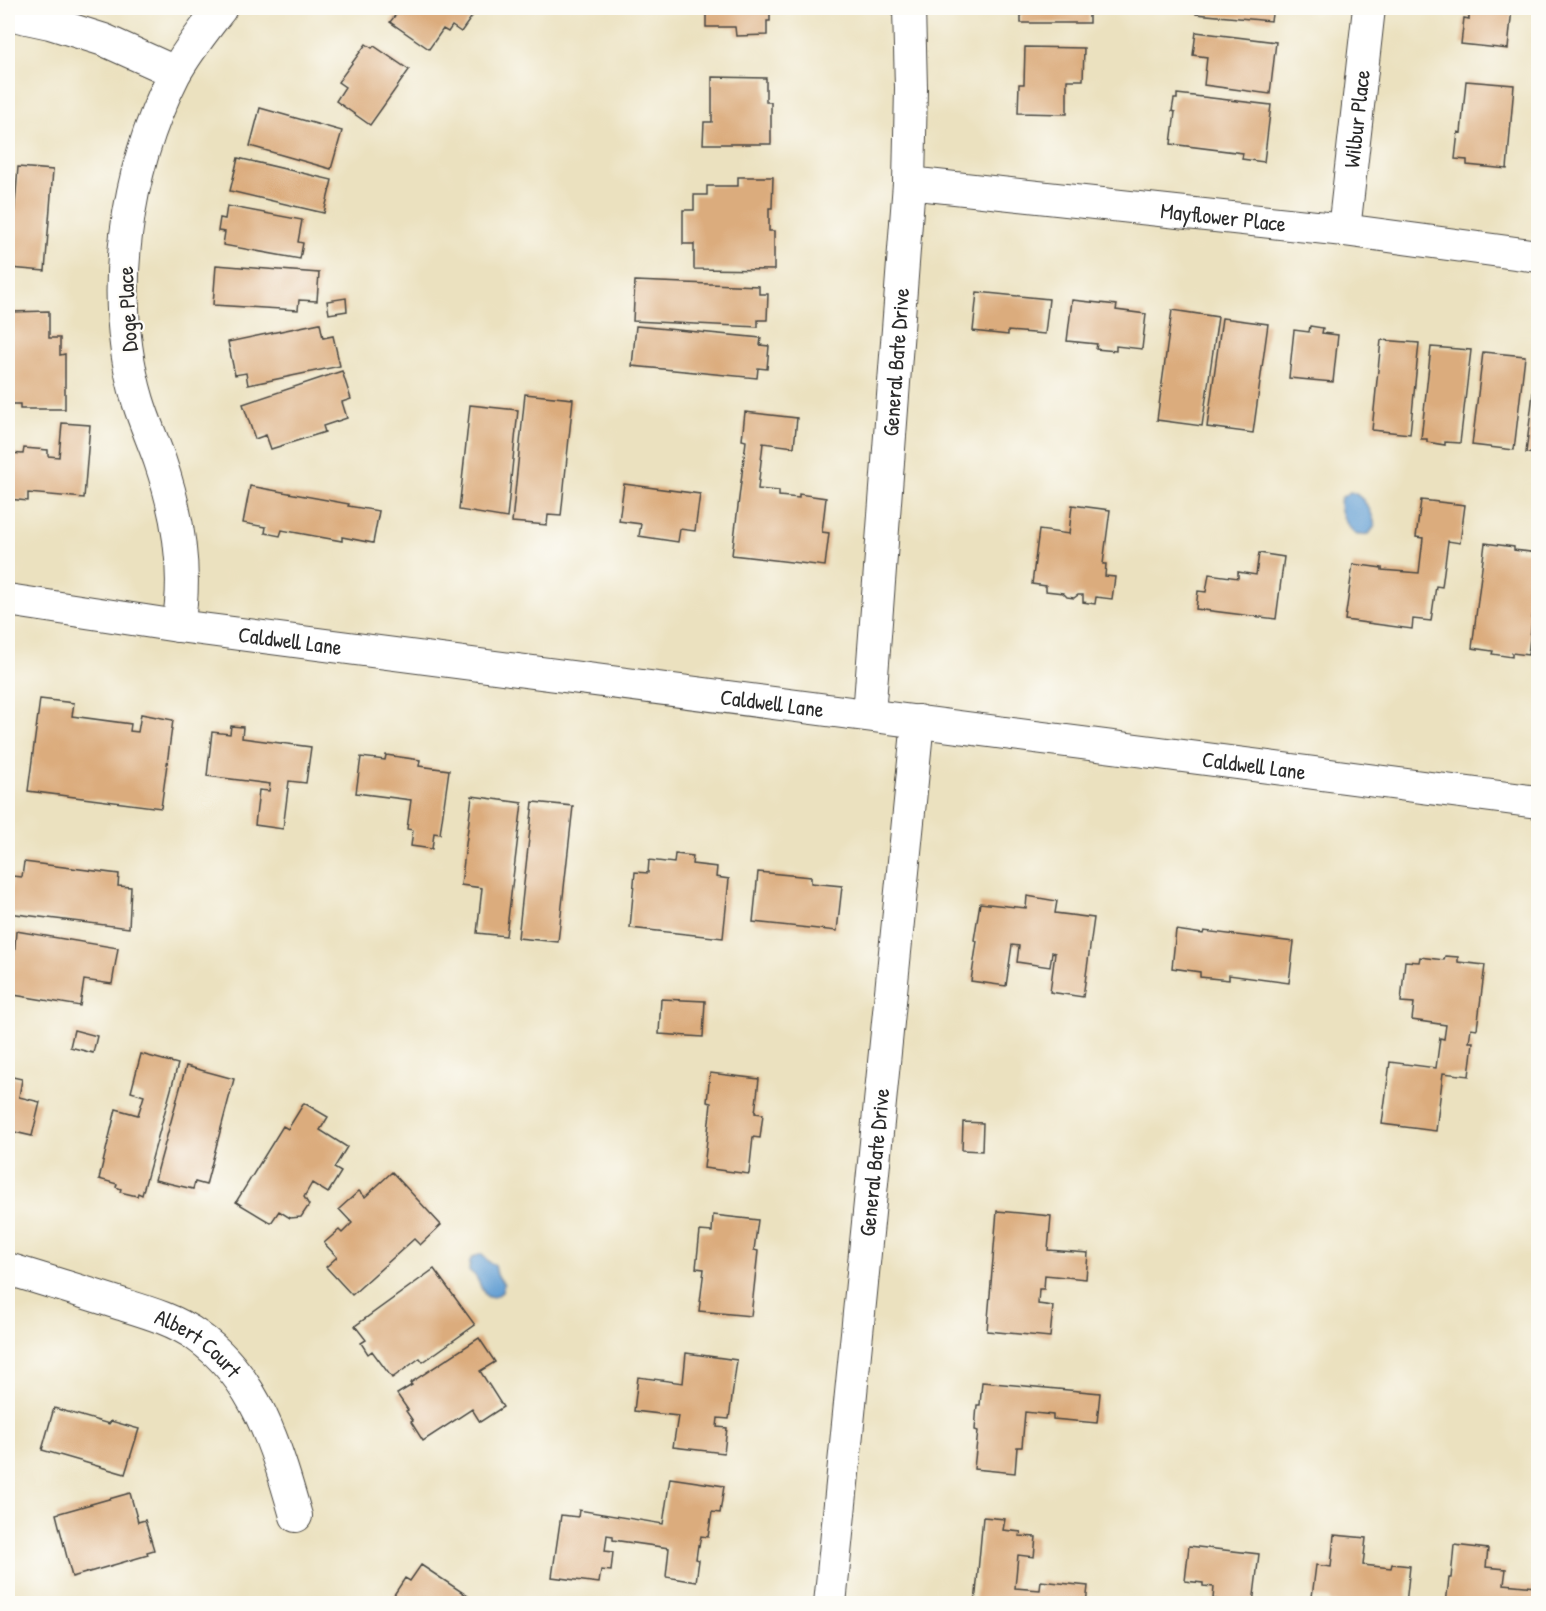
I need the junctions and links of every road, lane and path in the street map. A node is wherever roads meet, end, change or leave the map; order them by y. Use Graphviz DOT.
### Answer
graph roads {
  1 [pos="221,8"];
  2 [pos="909,8"];
  3 [pos="1370,8"];
  4 [pos="8,14"];
  5 [pos="175,72"];
  6 [pos="909,183"];
  7 [pos="1344,230"];
  8 [pos="1539,256"];
  9 [pos="8,600"];
  10 [pos="178,626"];
  11 [pos="869,715"];
  12 [pos="918,721"];
  13 [pos="1539,802"];
  14 [pos="8,1269"];
  15 [pos="296,1516"];
  16 [pos="830,1604"];
  1 -- 5 [label="street, Doge Place"];
  2 -- 6 [label="street, General Bate Drive"];
  3 -- 7 [label="street, Wilbur Place"];
  4 -- 5 [label="street"];
  5 -- 10 [label="street, Doge Place"];
  6 -- 7 [label="street, Mayflower Place"];
  6 -- 11 [label="street, General Bate Drive"];
  7 -- 8 [label="street, Mayflower Place"];
  9 -- 10 [label="street, Caldwell Lane"];
  10 -- 11 [label="street, Caldwell Lane"];
  11 -- 12 [label="street, Caldwell Lane"];
  12 -- 13 [label="street, Caldwell Lane"];
  12 -- 16 [label="street, General Bate Drive"];
  14 -- 15 [label="street, Albert Court"];
}
